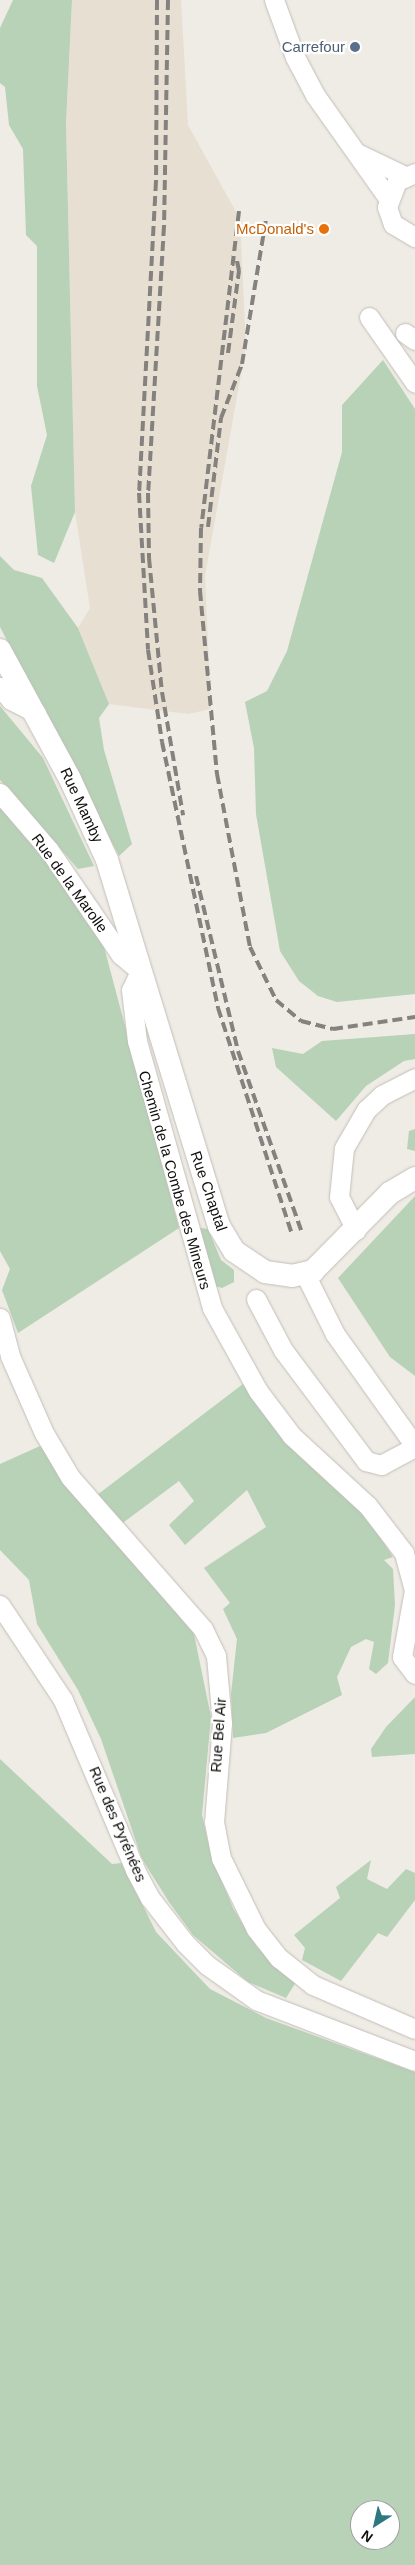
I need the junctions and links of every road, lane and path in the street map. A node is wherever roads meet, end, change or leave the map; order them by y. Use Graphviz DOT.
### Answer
graph roads {
  1 [pos="274,0"];
  2 [pos="358,153"];
  3 [pos="410,174"];
  4 [pos="388,198"];
  5 [pos="415,237"];
  6 [pos="368,317"];
  7 [pos="415,383"];
  8 [pos="0,650"];
  9 [pos="0,687"];
  10 [pos="36,713"];
  11 [pos="0,793"];
  12 [pos="140,970"];
  13 [pos="415,1078"];
  14 [pos="415,1178"];
  15 [pos="356,1230"];
  16 [pos="305,1274"];
  17 [pos="256,1299"];
  18 [pos="0,1318"];
  19 [pos="415,1446"];
  20 [pos="0,1605"];
  21 [pos="415,1674"];
  22 [pos="415,2029"];
  23 [pos="415,2061"];
  1 -- 2 [label="street"];
  2 -- 3 [label="street"];
  2 -- 4 [label="street"];
  3 -- 4 [label="street"];
  4 -- 5 [label="street"];
  6 -- 7 [label="street"];
  8 -- 10 [label="street, Rue Mamby"];
  9 -- 10 [label="street"];
  10 -- 12 [label="street, Rue Mamby"];
  11 -- 12 [label="street, Rue de la Marolle"];
  12 -- 16 [label="street, Rue Chaptal"];
  12 -- 21 [label="street, Chemin de la Combe des Mineurs"];
  13 -- 15 [label="street"];
  14 -- 15 [label="street"];
  15 -- 16 [label="street"];
  16 -- 19 [label="street"];
  17 -- 19 [label="street"];
  18 -- 22 [label="street, Rue Bel Air"];
  20 -- 23 [label="street, Rue des Pyrénées"];
}
